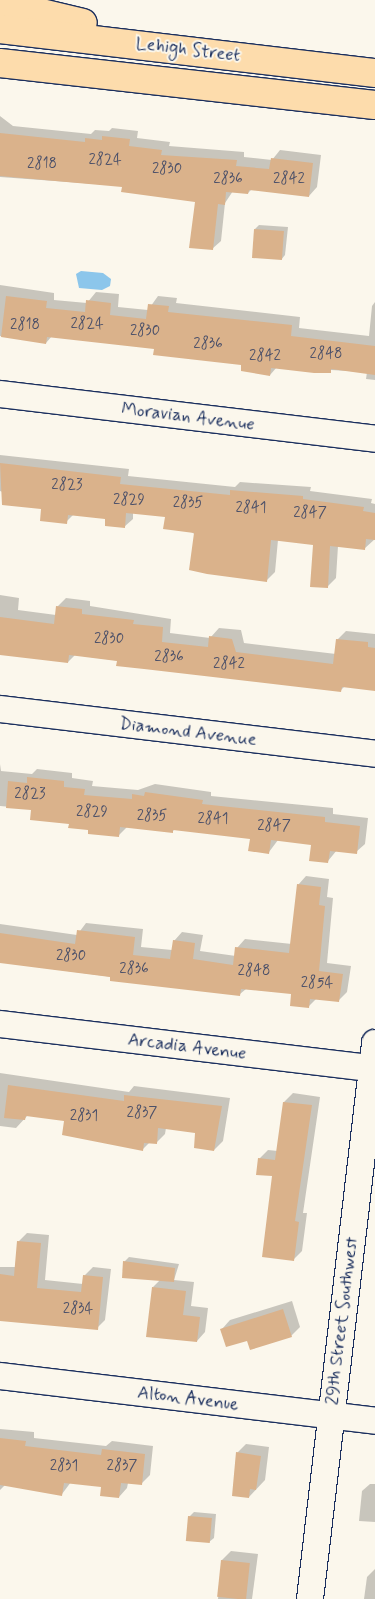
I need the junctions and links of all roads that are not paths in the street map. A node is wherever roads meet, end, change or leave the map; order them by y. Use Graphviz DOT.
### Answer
graph roads {
  1 [pos="0,3"];
  2 [pos="0,29"];
  3 [pos="199,50"];
  4 [pos="0,63"];
  5 [pos="375,73"];
  6 [pos="375,105"];
  7 [pos="0,394"];
  8 [pos="375,439"];
  9 [pos="0,709"];
  10 [pos="375,754"];
  11 [pos="0,1024"];
  12 [pos="375,1043"];
  13 [pos="374,1069"];
  14 [pos="0,1376"];
  15 [pos="331,1416"];
  16 [pos="375,1421"];
  17 [pos="310,1599"];
  1 -- 3 [label="highway"];
  2 -- 3 [label="highway, Lehigh Street"];
  3 -- 5 [label="highway, Lehigh Street"];
  4 -- 6 [label="highway, Lehigh Street"];
  7 -- 8 [label="street, Moravian Avenue"];
  9 -- 10 [label="street, Diamond Avenue"];
  11 -- 13 [label="street, Arcadia Avenue"];
  12 -- 13 [label="street, 29th Street Southwest"];
  13 -- 15 [label="street, 29th Street Southwest"];
  14 -- 15 [label="street, Alton Avenue"];
  15 -- 16 [label="street, Alton Avenue"];
  15 -- 17 [label="street, 29th Street Southwest"];
}
